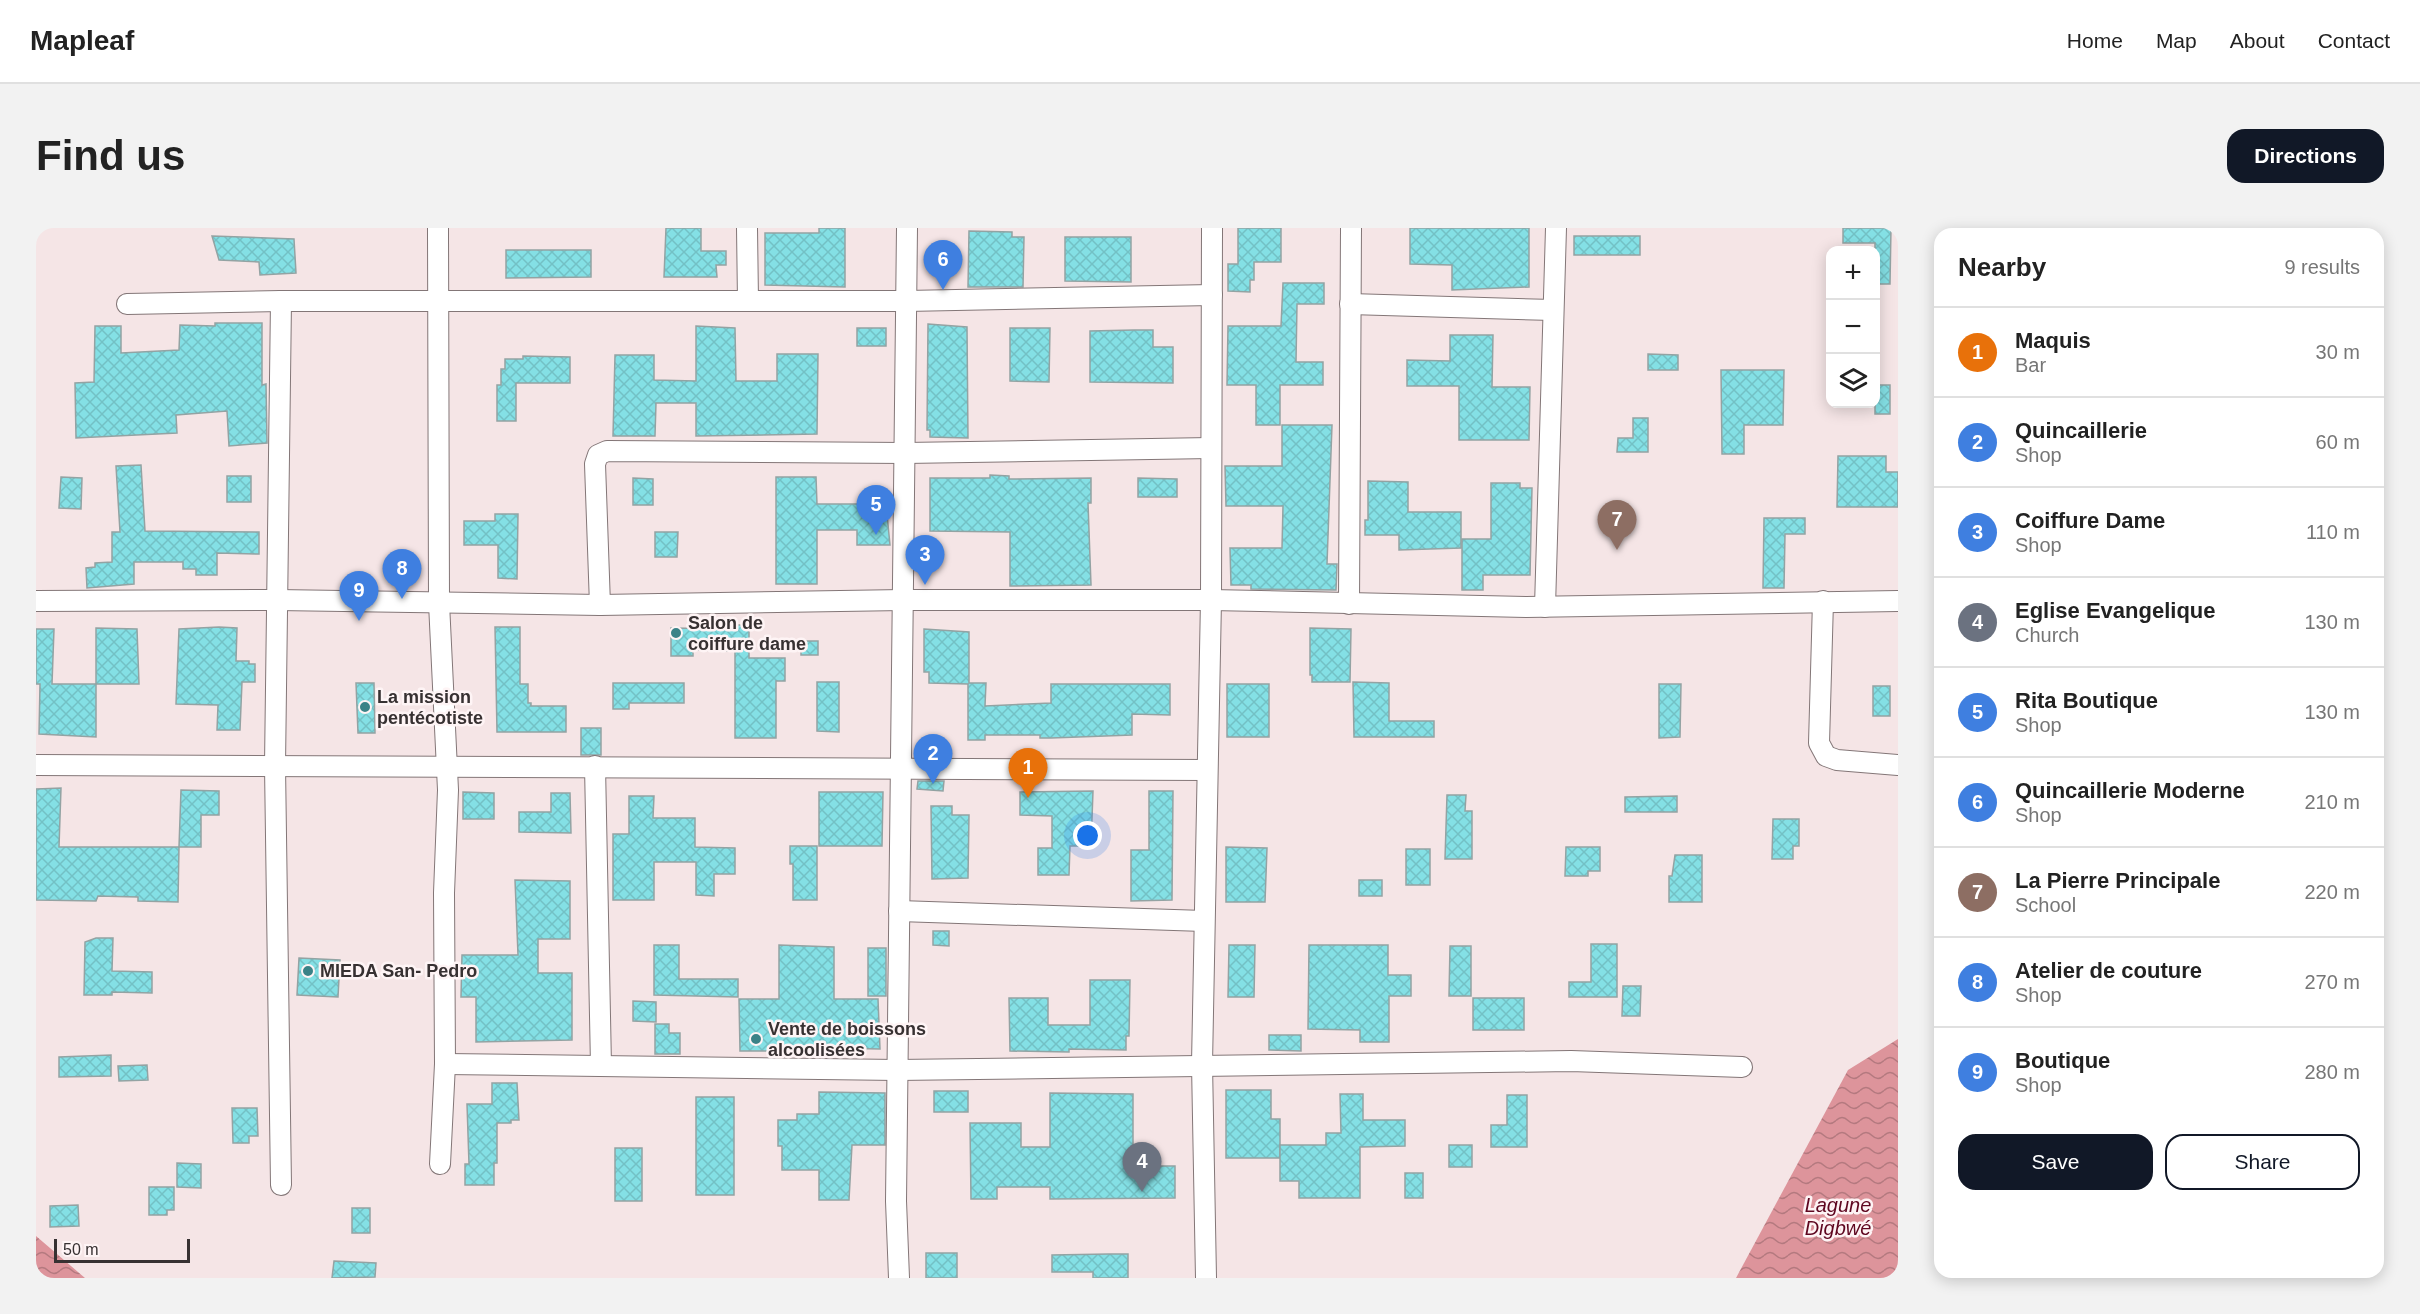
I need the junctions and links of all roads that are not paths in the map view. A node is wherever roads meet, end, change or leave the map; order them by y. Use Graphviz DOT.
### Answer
graph roads {
  1 [pos="438,228"];
  2 [pos="747,228"];
  3 [pos="907,228"];
  4 [pos="1212,228"];
  5 [pos="1351,228"];
  6 [pos="1556,228"];
  7 [pos="1212,295"];
  8 [pos="281,301"];
  9 [pos="437,301"];
  10 [pos="748,301"];
  11 [pos="906,301"];
  12 [pos="127,304"];
  13 [pos="1350,304"];
  14 [pos="1553,310"];
  15 [pos="1211,448"];
  16 [pos="905,453"];
  17 [pos="277,600"];
  18 [pos="903,600"];
  19 [pos="1211,600"];
  20 [pos="1823,600"];
  21 [pos="1898,601"];
  22 [pos="36,602"];
  23 [pos="440,603"];
  24 [pos="1349,604"];
  25 [pos="600,605"];
  26 [pos="1545,607"];
  27 [pos="36,765"];
  28 [pos="1898,765"];
  29 [pos="275,766"];
  30 [pos="447,766"];
  31 [pos="595,766"];
  32 [pos="901,767"];
  33 [pos="1207,770"];
  34 [pos="899,911"];
  35 [pos="1204,921"];
  36 [pos="445,1064"];
  37 [pos="1202,1064"];
  38 [pos="601,1066"];
  39 [pos="1743,1067"];
  40 [pos="897,1070"];
  41 [pos="440,1164"];
  42 [pos="281,1185"];
  43 [pos="899,1278"];
  44 [pos="1206,1278"];
  1 -- 9 [label="street"];
  2 -- 10 [label="street"];
  3 -- 11 [label="street"];
  4 -- 7 [label="street"];
  5 -- 13 [label="street"];
  6 -- 14 [label="street"];
  7 -- 11 [label="street"];
  7 -- 15 [label="street"];
  8 -- 9 [label="street"];
  8 -- 12 [label="street"];
  8 -- 17 [label="street"];
  9 -- 10 [label="street"];
  9 -- 23 [label="street"];
  10 -- 11 [label="street"];
  11 -- 16 [label="street"];
  13 -- 14 [label="street"];
  13 -- 24 [label="street"];
  14 -- 26 [label="street"];
  15 -- 16 [label="street"];
  15 -- 19 [label="street"];
  16 -- 18 [label="street"];
  16 -- 25 [label="street"];
  17 -- 22 [label="street"];
  17 -- 23 [label="street"];
  17 -- 29 [label="street"];
  18 -- 19 [label="street"];
  18 -- 25 [label="street"];
  18 -- 32 [label="street"];
  19 -- 24 [label="street"];
  19 -- 33 [label="street"];
  20 -- 21 [label="street"];
  20 -- 26 [label="street"];
  20 -- 28 [label="street"];
  23 -- 25 [label="street"];
  23 -- 30 [label="street"];
  24 -- 26 [label="street"];
  27 -- 29 [label="street"];
  29 -- 30 [label="street"];
  29 -- 42 [label="street"];
  30 -- 31 [label="street"];
  30 -- 36 [label="street"];
  31 -- 32 [label="street"];
  31 -- 38 [label="street"];
  32 -- 33 [label="street"];
  32 -- 34 [label="street"];
  33 -- 35 [label="street"];
  34 -- 35 [label="street"];
  34 -- 40 [label="street"];
  35 -- 37 [label="street"];
  36 -- 38 [label="street"];
  36 -- 41 [label="street"];
  37 -- 39 [label="street"];
  37 -- 40 [label="street"];
  37 -- 44 [label="street"];
  38 -- 40 [label="street"];
  40 -- 43 [label="street"];
}
